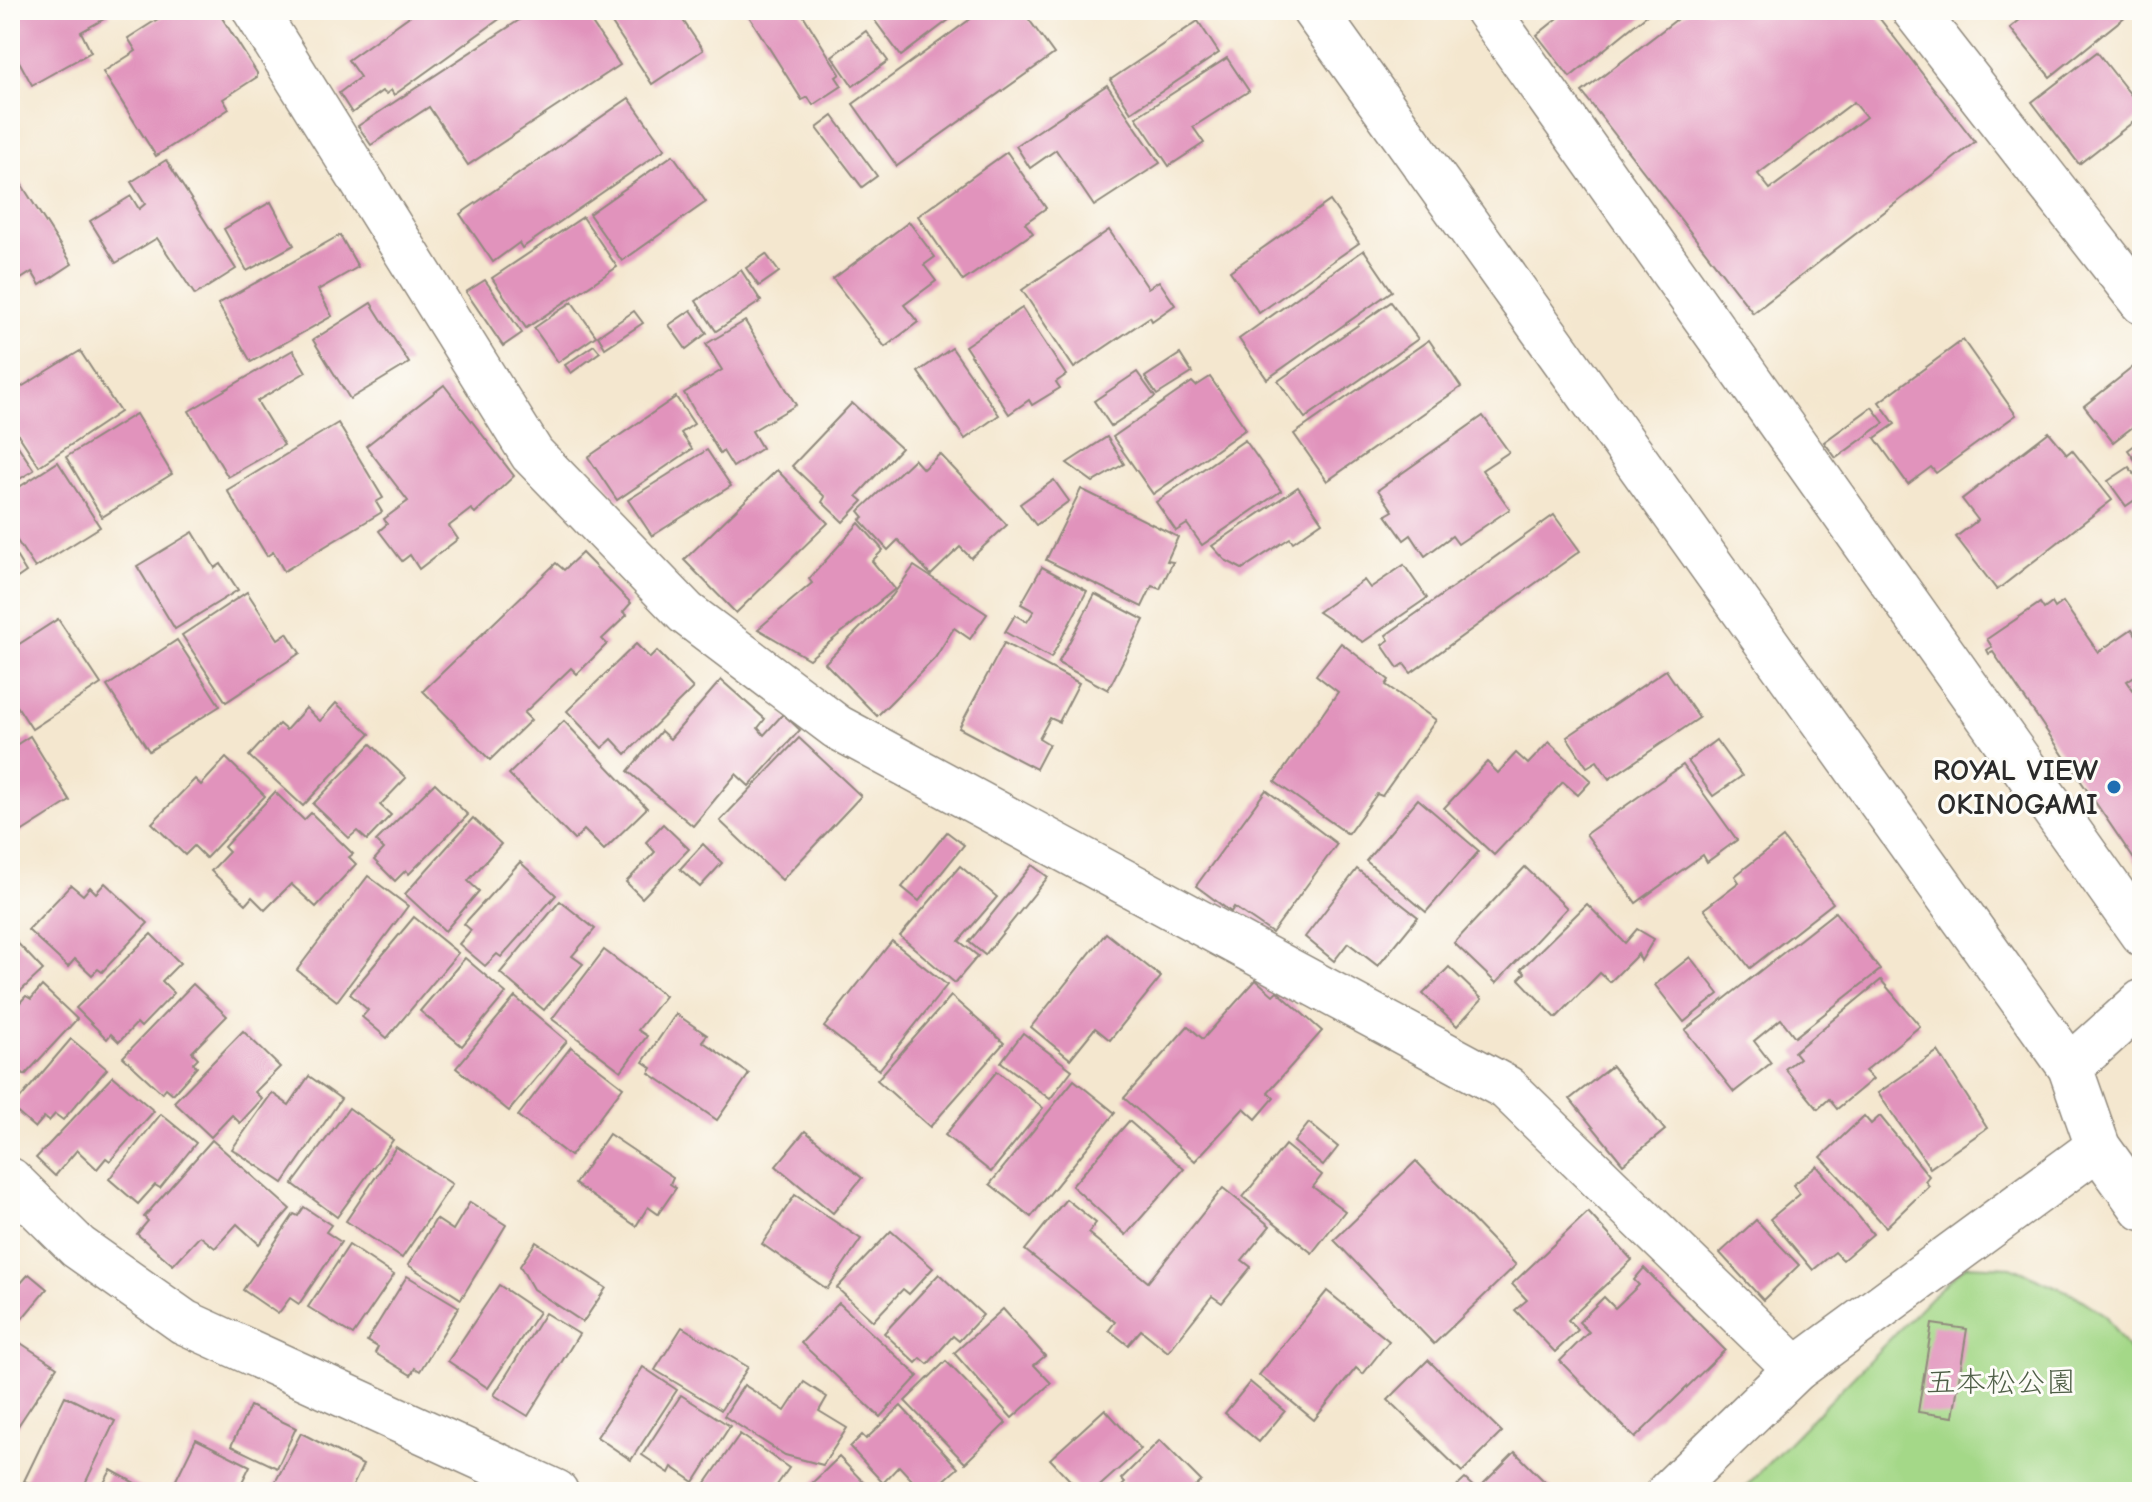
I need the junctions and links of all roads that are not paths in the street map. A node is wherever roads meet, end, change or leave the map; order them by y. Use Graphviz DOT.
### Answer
graph roads {
  1 [pos="255,10"];
  2 [pos="1487,10"];
  3 [pos="1914,10"];
  4 [pos="1316,11"];
  5 [pos="2142,302"];
  6 [pos="2142,934"];
  7 [pos="2142,1002"];
  8 [pos="2070,1067"];
  9 [pos="2098,1147"];
  10 [pos="10,1180"];
  11 [pos="2142,1208"];
  12 [pos="1796,1369"];
  13 [pos="556,1492"];
  14 [pos="1669,1492"];
  1 -- 12 [label="street"];
  2 -- 6 [label="street"];
  3 -- 5 [label="street"];
  4 -- 8 [label="street"];
  7 -- 8 [label="street"];
  8 -- 9 [label="street"];
  9 -- 11 [label="street"];
  9 -- 12 [label="street"];
  10 -- 13 [label="street"];
  12 -- 14 [label="street"];
}
